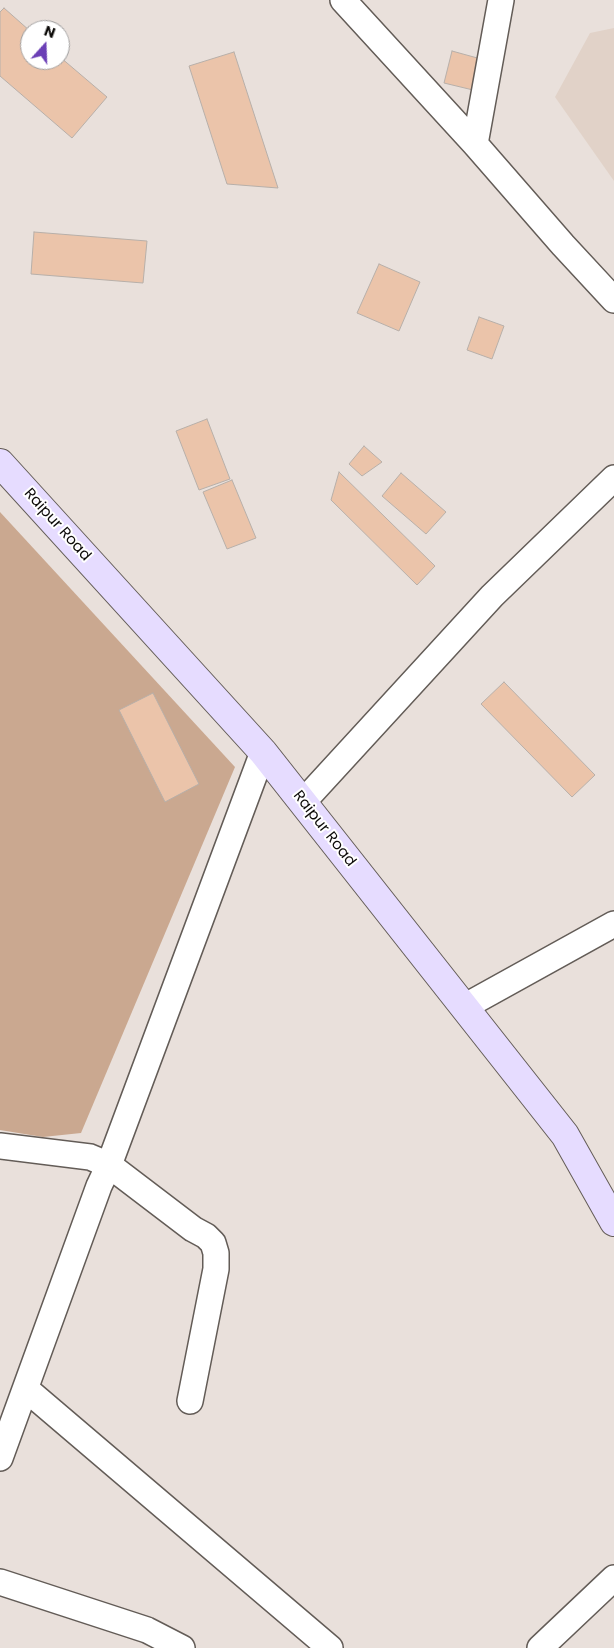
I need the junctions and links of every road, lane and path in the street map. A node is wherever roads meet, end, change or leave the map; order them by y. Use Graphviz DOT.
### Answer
graph roads {
  1 [pos="343,0"];
  2 [pos="500,0"];
  3 [pos="475,144"];
  4 [pos="614,300"];
  5 [pos="0,463"];
  6 [pos="614,478"];
  7 [pos="263,752"];
  8 [pos="303,802"];
  9 [pos="614,924"];
  10 [pos="464,1007"];
  11 [pos="0,1146"];
  12 [pos="109,1165"];
  13 [pos="614,1222"];
  14 [pos="26,1389"];
  15 [pos="190,1402"];
  16 [pos="0,1458"];
  17 [pos="614,1578"];
  18 [pos="0,1582"];
  19 [pos="182,1648"];
  20 [pos="330,1648"];
  21 [pos="540,1648"];
  1 -- 3 [label="street"];
  2 -- 3 [label="street"];
  3 -- 4 [label="street"];
  5 -- 7 [label="main road, Raipur Road"];
  6 -- 8 [label="street"];
  7 -- 8 [label="main road, Raipur Road"];
  7 -- 12 [label="street"];
  8 -- 10 [label="main road, Raipur Road"];
  9 -- 10 [label="street"];
  10 -- 13 [label="main road, Raipur Road"];
  11 -- 12 [label="street"];
  12 -- 14 [label="street"];
  12 -- 15 [label="street"];
  14 -- 16 [label="street"];
  14 -- 20 [label="street"];
  17 -- 21 [label="street"];
  18 -- 19 [label="street"];
}
